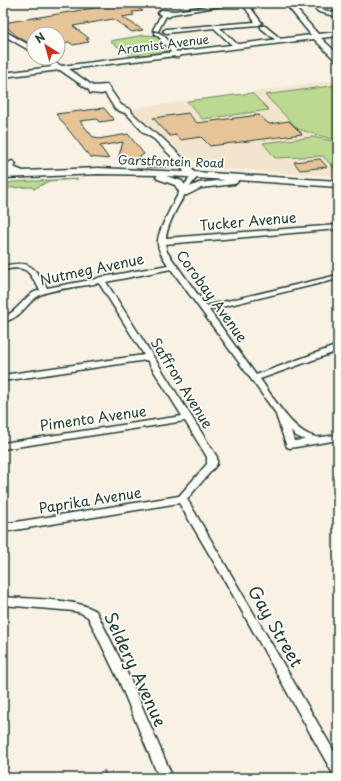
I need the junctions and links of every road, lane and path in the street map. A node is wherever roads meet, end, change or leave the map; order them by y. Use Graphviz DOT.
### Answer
graph roads {
  1 [pos="226,3"];
  2 [pos="238,3"];
  3 [pos="244,3"];
  4 [pos="288,3"];
  5 [pos="295,3"];
  6 [pos="310,3"];
  7 [pos="169,13"];
  8 [pos="338,15"];
  9 [pos="216,27"];
  10 [pos="263,27"];
  11 [pos="161,31"];
  12 [pos="3,32"];
  13 [pos="324,33"];
  14 [pos="338,34"];
  15 [pos="338,37"];
  16 [pos="3,38"];
  17 [pos="317,38"];
  18 [pos="280,41"];
  19 [pos="236,46"];
  20 [pos="26,47"];
  21 [pos="338,47"];
  22 [pos="26,51"];
  23 [pos="178,55"];
  24 [pos="338,58"];
  25 [pos="61,66"];
  26 [pos="63,66"];
  27 [pos="66,68"];
  28 [pos="3,77"];
  29 [pos="152,138"];
  30 [pos="173,159"];
  31 [pos="12,164"];
  32 [pos="148,172"];
  33 [pos="29,174"];
  34 [pos="3,175"];
  35 [pos="161,177"];
  36 [pos="3,180"];
  37 [pos="236,181"];
  38 [pos="187,182"];
  39 [pos="338,184"];
  40 [pos="338,188"];
  41 [pos="338,227"];
  42 [pos="161,241"];
  43 [pos="173,266"];
  44 [pos="3,268"];
  45 [pos="338,277"];
  46 [pos="100,279"];
  47 [pos="44,290"];
  48 [pos="204,309"];
  49 [pos="3,320"];
  50 [pos="338,348"];
  51 [pos="150,358"];
  52 [pos="3,378"];
  53 [pos="254,378"];
  54 [pos="282,417"];
  55 [pos="188,418"];
  56 [pos="338,436"];
  57 [pos="316,440"];
  58 [pos="3,446"];
  59 [pos="182,499"];
  60 [pos="3,528"];
  61 [pos="3,601"];
  62 [pos="338,770"];
  63 [pos="166,778"];
  1 -- 7 [label="street"];
  2 -- 7 [label="street"];
  3 -- 9 [label="street"];
  4 -- 17 [label="street"];
  5 -- 13 [label="street"];
  6 -- 8 [label="street"];
  7 -- 11 [label="street"];
  9 -- 11 [label="street"];
  9 -- 19 [label="street"];
  10 -- 18 [label="street"];
  11 -- 23 [label="street"];
  12 -- 20 [label="street"];
  13 -- 14 [label="street"];
  13 -- 15 [label="street"];
  13 -- 17 [label="street"];
  13 -- 21 [label="street"];
  16 -- 22 [label="street"];
  17 -- 18 [label="street, Aramist Avenue"];
  17 -- 23 [label="street, Aramist Avenue"];
  17 -- 24 [label="street"];
  18 -- 19 [label="street, Aramist Avenue"];
  19 -- 23 [label="street, Aramist Avenue"];
  23 -- 27 [label="street, Aramist Avenue"];
  25 -- 27 [label="street"];
  26 -- 27 [label="street"];
  27 -- 28 [label="street, Aramist Avenue"];
  27 -- 29 [label="street"];
  29 -- 30 [label="street"];
  29 -- 38 [label="street"];
  30 -- 32 [label="street"];
  30 -- 38 [label="street"];
  31 -- 33 [label="street"];
  32 -- 33 [label="street, Garstfontein Road"];
  32 -- 38 [label="street, Garstfontein Road"];
  33 -- 34 [label="street, Garstfontein Road"];
  35 -- 36 [label="street, Garstfontein Road"];
  35 -- 38 [label="street, Garstfontein Road"];
  35 -- 38 [label="street"];
  37 -- 38 [label="street, Garstfontein Road"];
  37 -- 38 [label="street"];
  37 -- 40 [label="street, Garstfontein Road"];
  38 -- 39 [label="street, Garstfontein Road"];
  38 -- 42 [label="street, Corobay Avenue"];
  41 -- 42 [label="street, Tucker Avenue"];
  42 -- 43 [label="street, Corobay Avenue"];
  43 -- 46 [label="street, Nutmeg Avenue"];
  43 -- 48 [label="street, Corobay Avenue"];
  44 -- 47 [label="street"];
  45 -- 48 [label="street"];
  46 -- 47 [label="street, Nutmeg Avenue"];
  46 -- 51 [label="street, Saffron Avenue"];
  47 -- 49 [label="street, Nutmeg Avenue"];
  48 -- 53 [label="street, Corobay Avenue"];
  50 -- 53 [label="street"];
  51 -- 52 [label="street"];
  51 -- 55 [label="street, Saffron Avenue"];
  53 -- 54 [label="street, Corobay Avenue"];
  54 -- 57 [label="street, Corobay Avenue"];
  54 -- 57 [label="street, Corobay Avenue"];
  55 -- 58 [label="street, Pimento Avenue"];
  55 -- 59 [label="street, Saffron Avenue"];
  56 -- 57 [label="street"];
  59 -- 60 [label="street, Paprika Avenue"];
  59 -- 62 [label="street, Gay Street"];
  61 -- 63 [label="street, Seldery Avenue"];
}
